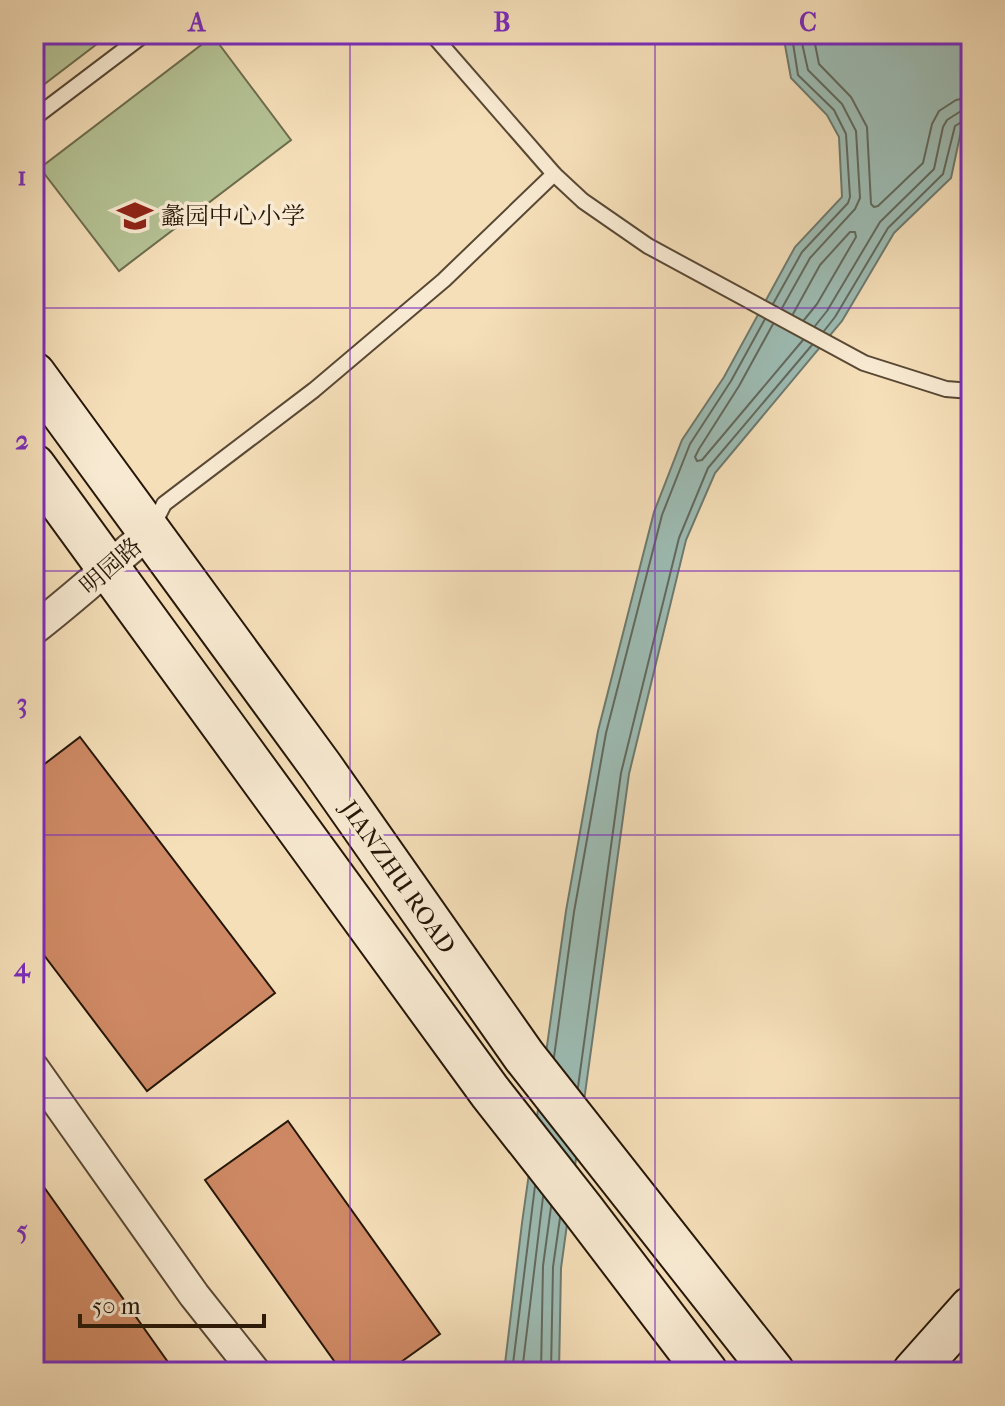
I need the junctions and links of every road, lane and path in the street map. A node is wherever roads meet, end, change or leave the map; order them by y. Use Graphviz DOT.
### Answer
graph roads {
  1 [pos="432,34"];
  2 [pos="143,35"];
  3 [pos="34,118"];
  4 [pos="554,174"];
  5 [pos="34,374"];
  6 [pos="971,391"];
  7 [pos="34,466"];
  8 [pos="150,532"];
  9 [pos="108,566"];
  10 [pos="34,629"];
  11 [pos="34,1069"];
  12 [pos="971,1308"];
  13 [pos="255,1372"];
  14 [pos="706,1372"];
  15 [pos="773,1372"];
  16 [pos="914,1372"];
  1 -- 4 [label="lane"];
  2 -- 3 [label="lane"];
  4 -- 6 [label="lane"];
  4 -- 8 [label="lane"];
  5 -- 8 [label="main road, JIANZHU ROAD"];
  7 -- 9 [label="main road, JIANZHU ROAD"];
  8 -- 9 [label="street, 明园路"];
  8 -- 15 [label="main road, JIANZHU ROAD"];
  9 -- 10 [label="street, 明园路"];
  9 -- 14 [label="main road, JIANZHU ROAD"];
  11 -- 13 [label="street"];
  12 -- 16 [label="main road"];
}
